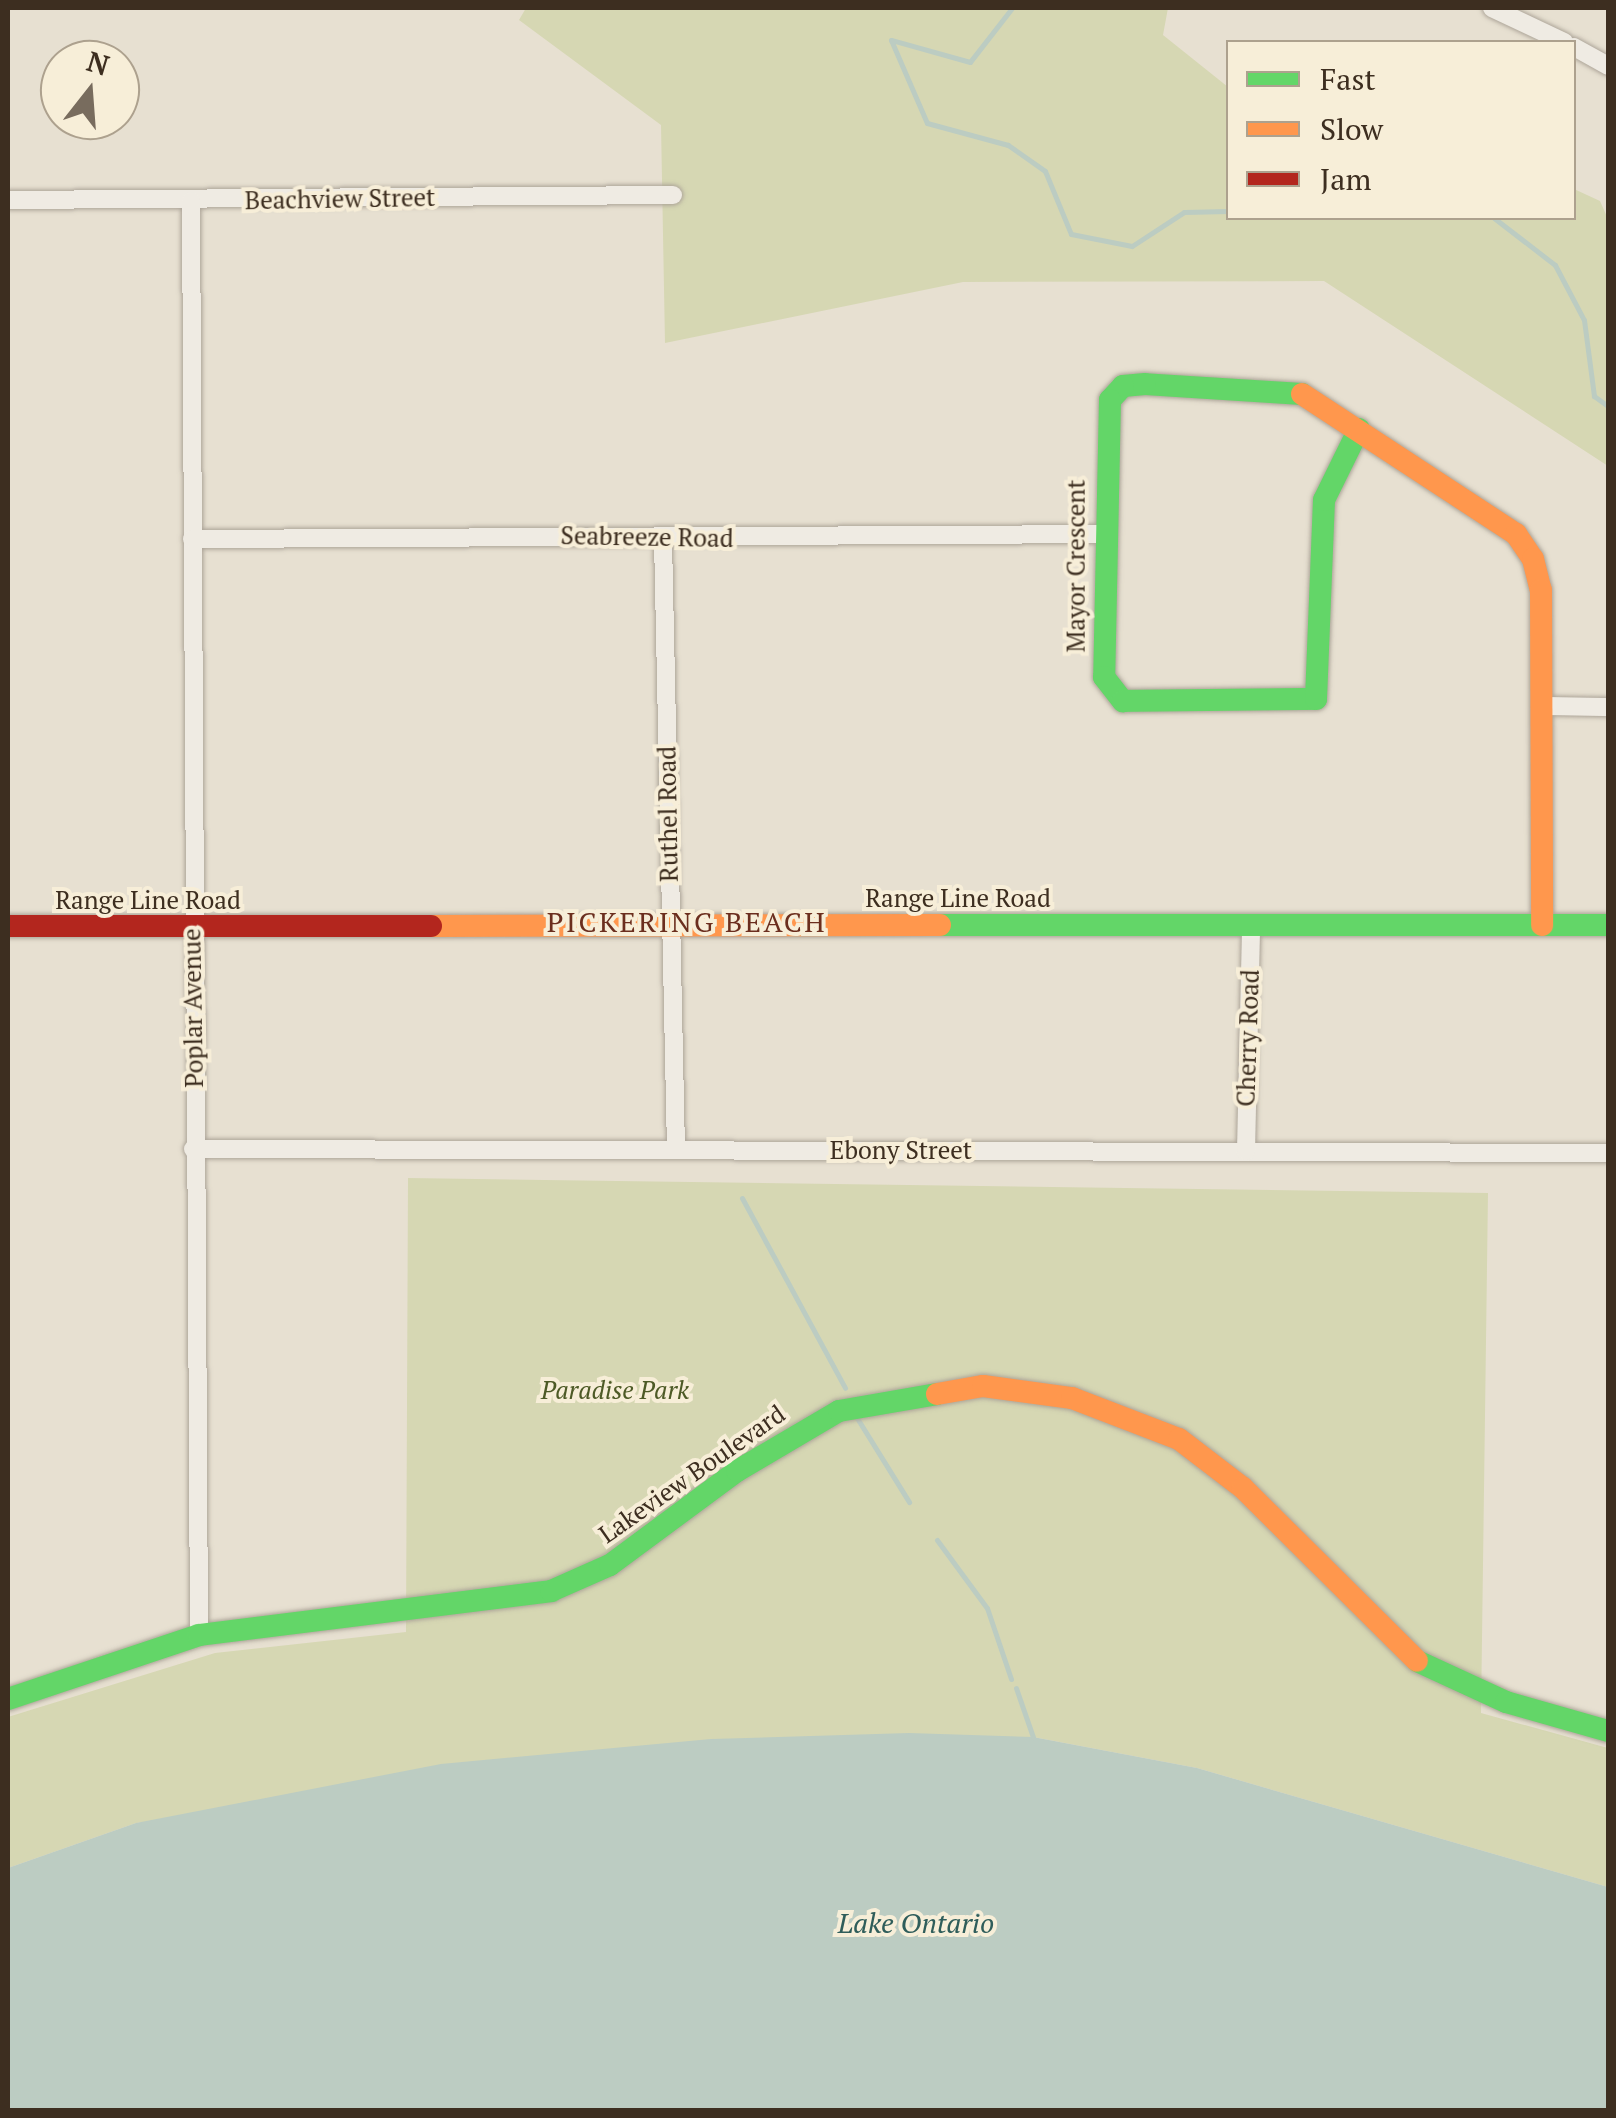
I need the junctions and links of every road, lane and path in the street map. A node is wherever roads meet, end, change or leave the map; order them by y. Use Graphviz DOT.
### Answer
graph roads {
  1 [pos="1492,8"];
  2 [pos="1560,40"];
  3 [pos="1576,49"];
  4 [pos="1608,66"];
  5 [pos="674,196"];
  6 [pos="8,200"];
  7 [pos="191,201"];
  8 [pos="1359,429"];
  9 [pos="1102,534"];
  10 [pos="192,539"];
  11 [pos="663,539"];
  12 [pos="1543,706"];
  13 [pos="1608,707"];
  14 [pos="1251,925"];
  15 [pos="1542,925"];
  16 [pos="1608,925"];
  17 [pos="8,926"];
  18 [pos="670,926"];
  19 [pos="192,928"];
  20 [pos="194,1149"];
  21 [pos="676,1150"];
  22 [pos="1246,1151"];
  23 [pos="1608,1153"];
  24 [pos="199,1635"];
  25 [pos="8,1699"];
  26 [pos="1608,1730"];
  1 -- 2 [label="street"];
  3 -- 4 [label="street"];
  5 -- 7 [label="street, Beachview Street"];
  6 -- 7 [label="street, Beachview Street"];
  7 -- 10 [label="street, Poplar Avenue"];
  8 -- 9 [label="street, Mayor Crescent"];
  8 -- 9 [label="street, Mayor Crescent"];
  8 -- 12 [label="street, Mayor Crescent"];
  9 -- 11 [label="street, Seabreeze Road"];
  10 -- 11 [label="street, Seabreeze Road"];
  10 -- 19 [label="street, Poplar Avenue"];
  11 -- 18 [label="street, Ruthel Road"];
  12 -- 13 [label="street"];
  12 -- 15 [label="street, Mayor Crescent"];
  14 -- 15 [label="street, Range Line Road"];
  14 -- 18 [label="street, Range Line Road"];
  14 -- 22 [label="street, Cherry Road"];
  15 -- 16 [label="street, Range Line Road"];
  17 -- 19 [label="street, Range Line Road"];
  18 -- 19 [label="street, Range Line Road"];
  18 -- 21 [label="street, Ruthel Road"];
  19 -- 20 [label="street, Poplar Avenue"];
  20 -- 21 [label="street, Ebony Street"];
  20 -- 24 [label="street, Poplar Avenue"];
  21 -- 22 [label="street, Ebony Street"];
  22 -- 23 [label="street, Ebony Street"];
  24 -- 25 [label="street, Lakeview Boulevard"];
  24 -- 26 [label="street, Lakeview Boulevard"];
}
